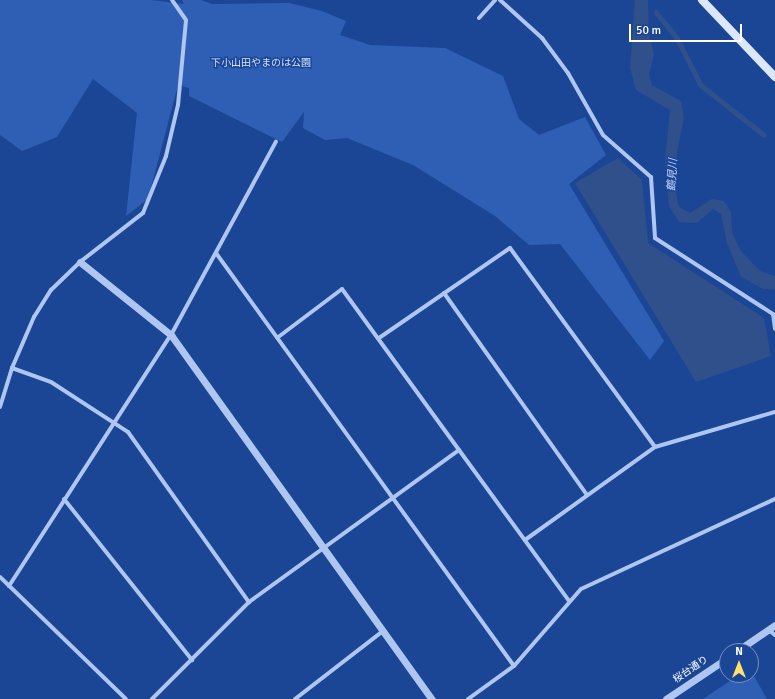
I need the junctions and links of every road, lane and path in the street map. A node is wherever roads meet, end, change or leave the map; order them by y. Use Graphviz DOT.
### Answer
graph roads {
  1 [pos="172,0"];
  2 [pos="495,0"];
  3 [pos="500,0"];
  4 [pos="702,0"];
  5 [pos="479,18"];
  6 [pos="775,77"];
  7 [pos="276,142"];
  8 [pos="216,253"];
  9 [pos="80,262"];
  10 [pos="444,293"];
  11 [pos="775,329"];
  12 [pos="170,335"];
  13 [pos="277,338"];
  14 [pos="379,338"];
  15 [pos="12,368"];
  16 [pos="0,407"];
  17 [pos="775,412"];
  18 [pos="115,422"];
  19 [pos="655,447"];
  20 [pos="460,450"];
  21 [pos="587,495"];
  22 [pos="393,498"];
  23 [pos="64,499"];
  24 [pos="775,499"];
  25 [pos="525,540"];
  26 [pos="324,548"];
  27 [pos="0,577"];
  28 [pos="10,586"];
  29 [pos="569,600"];
  30 [pos="249,602"];
  31 [pos="775,625"];
  32 [pos="769,630"];
  33 [pos="383,631"];
  34 [pos="775,635"];
  35 [pos="749,643"];
  36 [pos="192,660"];
  37 [pos="719,663"];
  38 [pos="514,666"];
  39 [pos="126,699"];
  40 [pos="152,699"];
  41 [pos="295,699"];
  42 [pos="432,699"];
  43 [pos="468,699"];
  44 [pos="666,699"];
  1 -- 9 [label="street"];
  2 -- 5 [label="street"];
  3 -- 11 [label="street"];
  4 -- 6 [label="main road"];
  7 -- 8 [label="street"];
  8 -- 12 [label="street"];
  8 -- 13 [label="street"];
  9 -- 12 [label="street"];
  9 -- 15 [label="street"];
  10 -- 14 [label="street"];
  10 -- 19 [label="street"];
  10 -- 21 [label="street"];
  12 -- 18 [label="street"];
  12 -- 26 [label="street"];
  13 -- 14 [label="street"];
  13 -- 22 [label="street"];
  14 -- 20 [label="street"];
  15 -- 16 [label="street"];
  15 -- 18 [label="street"];
  17 -- 19 [label="street"];
  18 -- 23 [label="street"];
  18 -- 30 [label="street"];
  19 -- 21 [label="street"];
  20 -- 22 [label="street"];
  20 -- 25 [label="street"];
  21 -- 25 [label="street"];
  22 -- 26 [label="street"];
  22 -- 38 [label="street"];
  23 -- 28 [label="street"];
  23 -- 36 [label="street"];
  24 -- 29 [label="street"];
  25 -- 29 [label="street"];
  26 -- 30 [label="street"];
  26 -- 33 [label="street"];
  27 -- 28 [label="street"];
  28 -- 39 [label="street"];
  29 -- 38 [label="street"];
  30 -- 36 [label="street"];
  31 -- 32 [label="street"];
  32 -- 34 [label="street"];
  32 -- 35 [label="street"];
  33 -- 41 [label="street"];
  33 -- 42 [label="street"];
  36 -- 40 [label="street"];
  37 -- 44 [label="street, 桜台通り"];
  38 -- 43 [label="street"];
}
